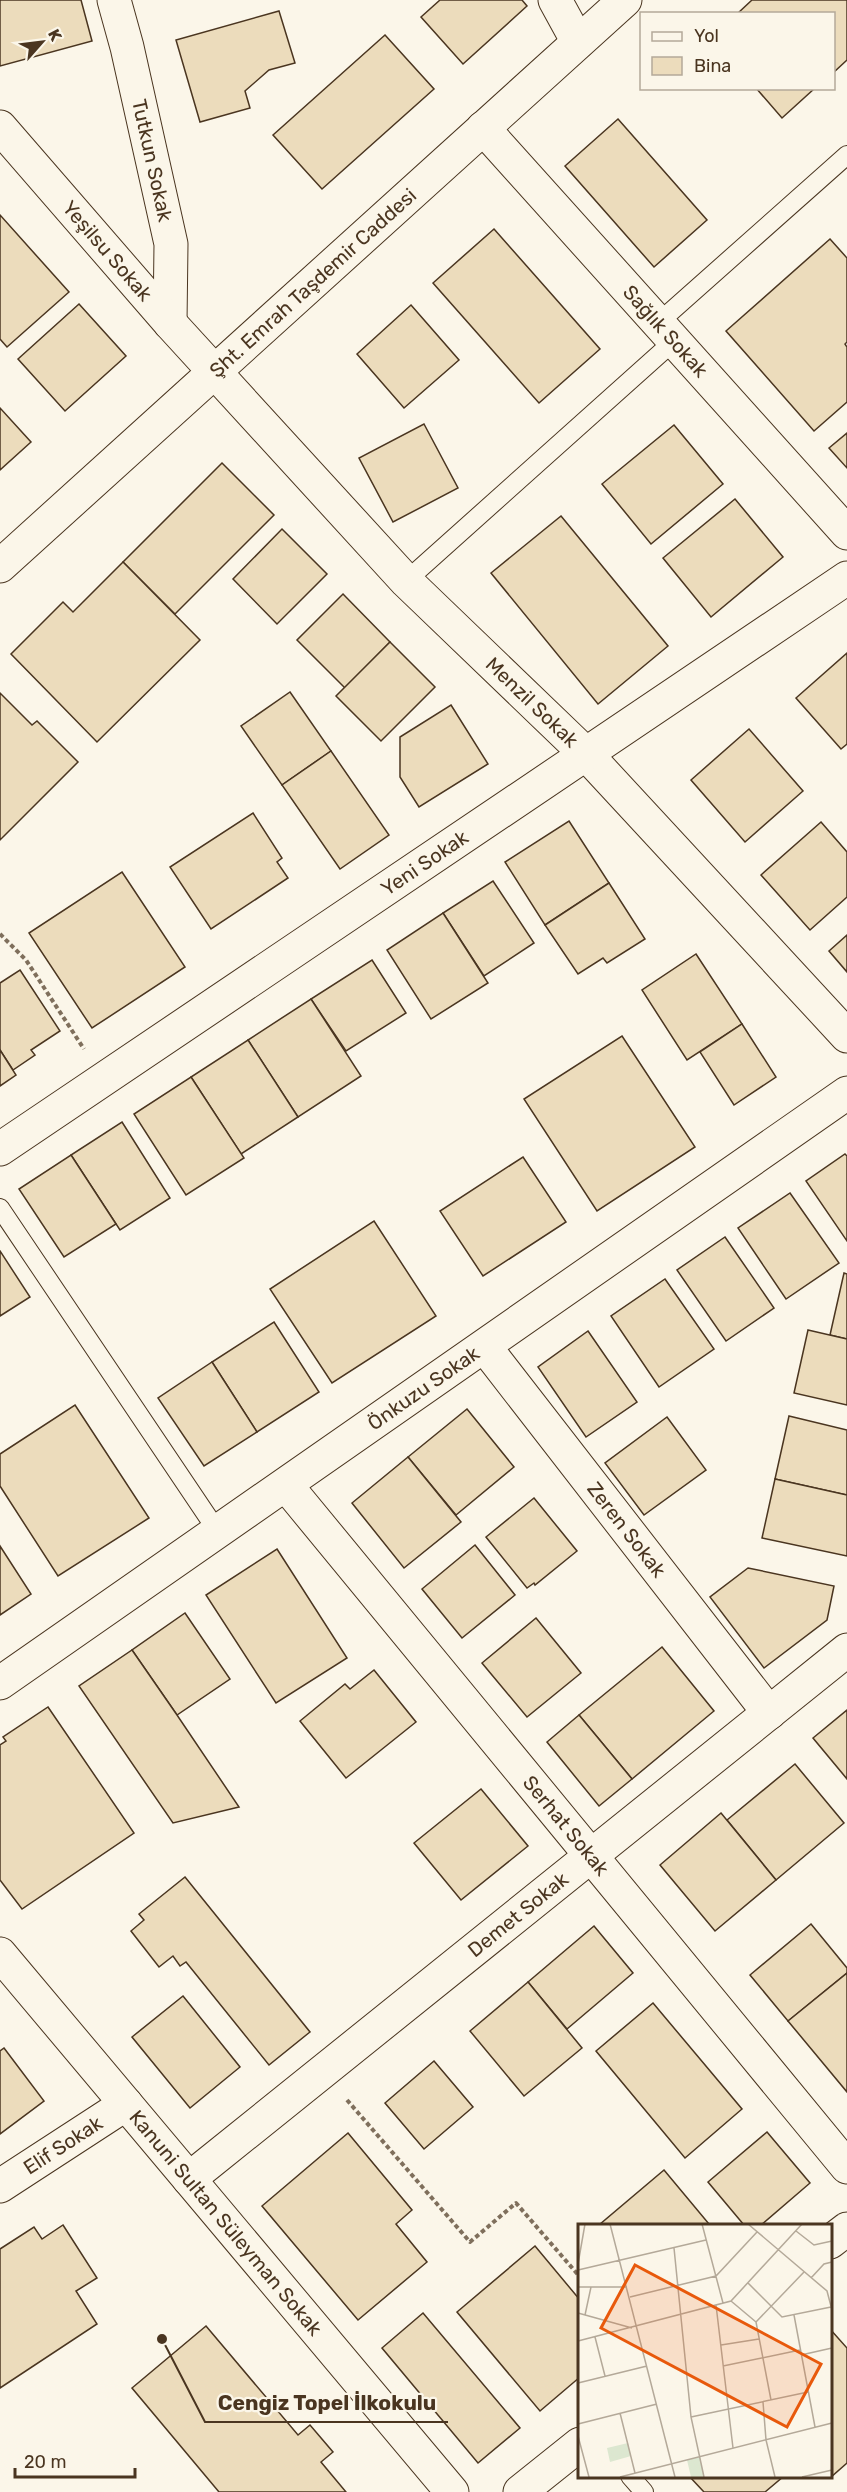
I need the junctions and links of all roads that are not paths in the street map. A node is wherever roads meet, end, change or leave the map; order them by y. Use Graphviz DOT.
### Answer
graph roads {
  1 [pos="114,0"];
  2 [pos="555,0"];
  3 [pos="625,0"];
  4 [pos="578,42"];
  5 [pos="0,127"];
  6 [pos="483,128"];
  7 [pos="847,155"];
  8 [pos="170,323"];
  9 [pos="666,332"];
  10 [pos="214,372"];
  11 [pos="847,533"];
  12 [pos="0,566"];
  13 [pos="847,578"];
  14 [pos="406,581"];
  15 [pos="587,755"];
  16 [pos="847,1036"];
  17 [pos="847,1093"];
  18 [pos="0,1149"];
  19 [pos="0,1208"];
  20 [pos="485,1347"];
  21 [pos="286,1485"];
  22 [pos="218,1532"];
  23 [pos="847,1650"];
  24 [pos="0,1683"];
  25 [pos="769,1713"];
  26 [pos="592,1856"];
  27 [pos="0,1954"];
  28 [pos="126,2104"];
  29 [pos="847,2167"];
  30 [pos="189,2179"];
  31 [pos="0,2186"];
  32 [pos="578,2446"];
  33 [pos="632,2477"];
  34 [pos="452,2492"];
  35 [pos="519,2492"];
  36 [pos="644,2492"];
  1 -- 8 [label="street, Tutkun Sokak"];
  2 -- 4 [label="street"];
  3 -- 4 [label="street, Şht. Emrah Taşdemir Caddesi"];
  4 -- 6 [label="street, Şht. Emrah Taşdemir Caddesi"];
  5 -- 8 [label="street, Yeşilsu Sokak"];
  6 -- 9 [label="street, Sağlık Sokak"];
  6 -- 10 [label="street, Şht. Emrah Taşdemir Caddesi"];
  7 -- 9 [label="lane"];
  8 -- 10 [label="street, Yeşilsu Sokak"];
  9 -- 11 [label="street, Sağlık Sokak"];
  9 -- 14 [label="lane"];
  10 -- 12 [label="street, Şht. Emrah Taşdemir Caddesi"];
  10 -- 14 [label="street, Menzil Sokak"];
  13 -- 15 [label="street, Yeni Sokak"];
  14 -- 15 [label="street, Menzil Sokak"];
  15 -- 16 [label="street, Menzil Sokak"];
  15 -- 18 [label="street, Yeni Sokak"];
  17 -- 20 [label="street, Önkuzu Sokak"];
  19 -- 22 [label="lane"];
  20 -- 21 [label="street, Önkuzu Sokak"];
  20 -- 25 [label="street, Zeren Sokak"];
  21 -- 22 [label="street, Önkuzu Sokak"];
  21 -- 26 [label="street, Serhat Sokak"];
  22 -- 24 [label="street, Önkuzu Sokak"];
  23 -- 25 [label="street, Demet Sokak"];
  25 -- 26 [label="street, Demet Sokak"];
  26 -- 29 [label="street, Serhat Sokak"];
  26 -- 30 [label="street, Demet Sokak"];
  27 -- 28 [label="street, Kanuni Sultan Süleyman Sokak"];
  28 -- 30 [label="street, Kanuni Sultan Süleyman Sokak"];
  28 -- 31 [label="street, Elif Sokak"];
  30 -- 34 [label="street, Kanuni Sultan Süleyman Sokak"];
  32 -- 35 [label="street"];
  33 -- 36 [label="lane"];
}
